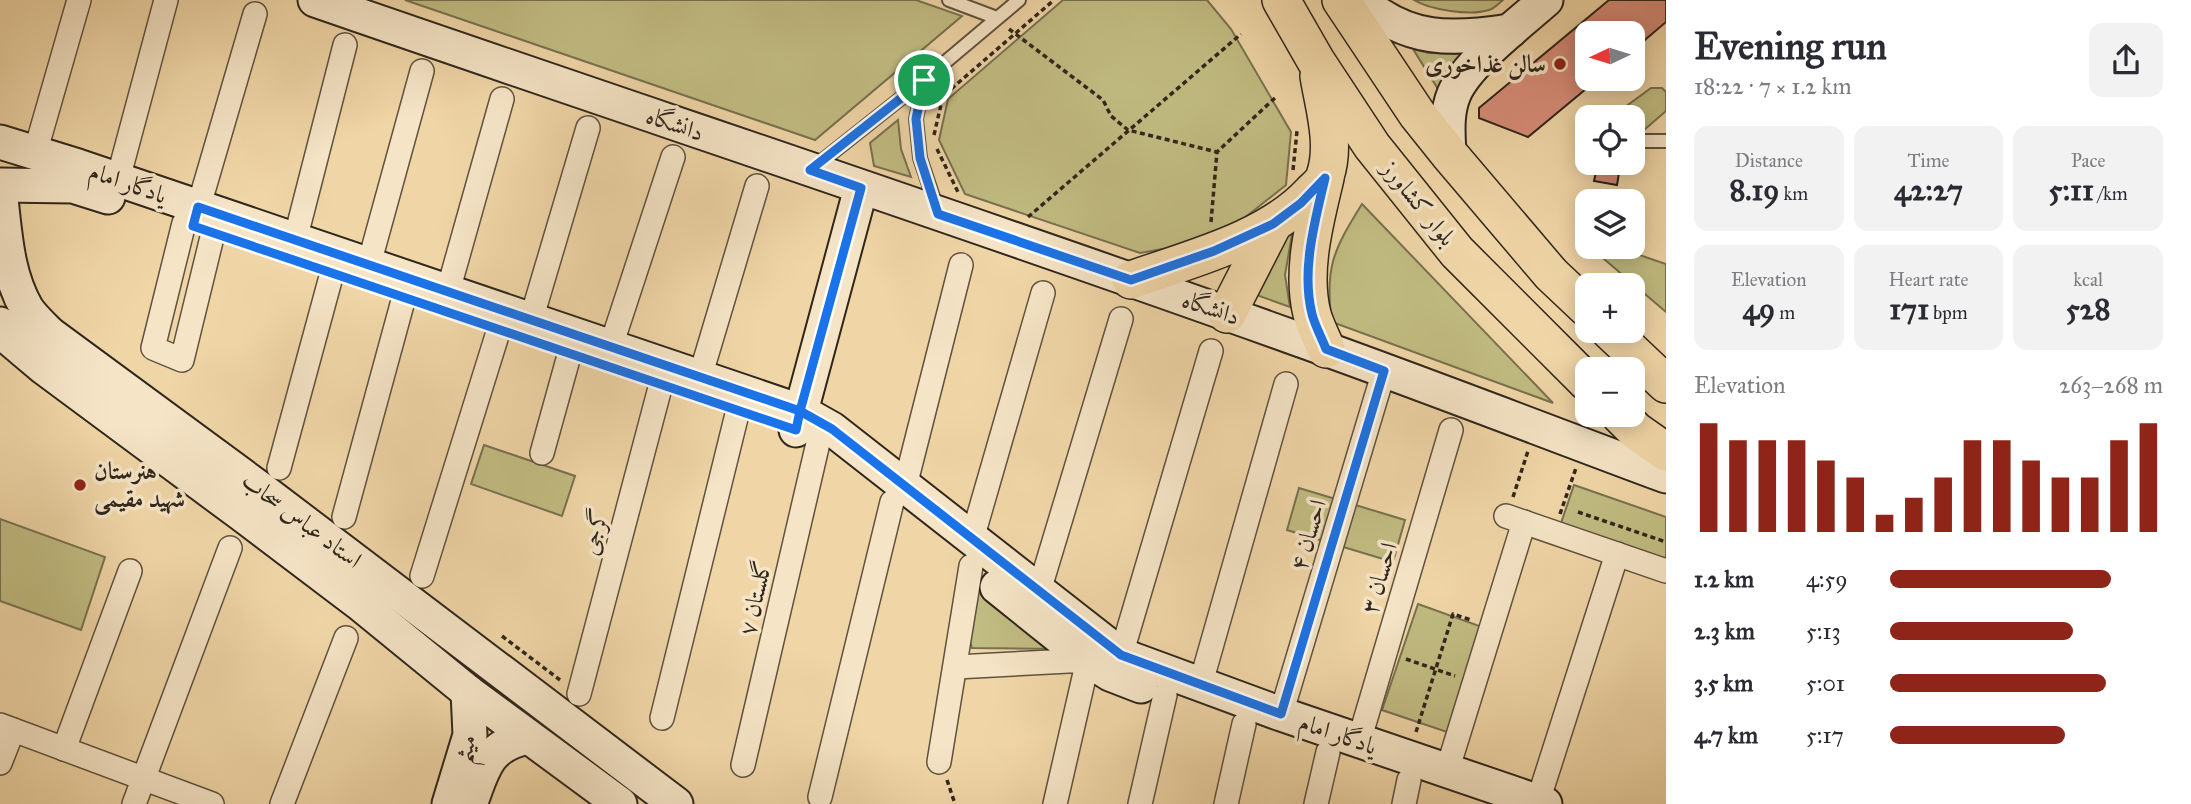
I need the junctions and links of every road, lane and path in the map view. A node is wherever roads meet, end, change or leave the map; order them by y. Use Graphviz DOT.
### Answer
graph roads {
  1 [pos="79,0"];
  2 [pos="166,0"];
  3 [pos="315,0"];
  4 [pos="949,0"];
  5 [pos="1018,0"];
  6 [pos="1054,0"];
  7 [pos="1281,0"];
  8 [pos="1341,0"];
  9 [pos="1360,0"];
  10 [pos="1546,0"];
  11 [pos="255,14"];
  12 [pos="997,18"];
  13 [pos="1510,31"];
  14 [pos="1015,33"];
  15 [pos="1241,34"];
  16 [pos="345,45"];
  17 [pos="1316,61"];
  18 [pos="422,71"];
  19 [pos="924,80"];
  20 [pos="1277,96"];
  21 [pos="502,99"];
  22 [pos="588,128"];
  23 [pos="1128,130"];
  24 [pos="1297,131"];
  25 [pos="1645,141"];
  26 [pos="0,142"];
  27 [pos="1666,142"];
  28 [pos="1217,152"];
  29 [pos="0,153"];
  30 [pos="35,153"];
  31 [pos="1449,154"];
  32 [pos="673,158"];
  33 [pos="810,170"];
  34 [pos="1308,177"];
  35 [pos="118,179"];
  36 [pos="0,184"];
  37 [pos="757,186"];
  38 [pos="861,188"];
  39 [pos="0,190"];
  40 [pos="950,206"];
  41 [pos="197,222"];
  42 [pos="1036,224"];
  43 [pos="1273,224"];
  44 [pos="1210,230"];
  45 [pos="295,240"];
  46 [pos="369,264"];
  47 [pos="961,265"];
  48 [pos="332,273"];
  49 [pos="1131,280"];
  50 [pos="448,291"];
  51 [pos="1043,293"];
  52 [pos="404,297"];
  53 [pos="1575,297"];
  54 [pos="1227,314"];
  55 [pos="1121,319"];
  56 [pos="531,320"];
  57 [pos="1,327"];
  58 [pos="499,329"];
  59 [pos="1623,343"];
  60 [pos="611,346"];
  61 [pos="1326,349"];
  62 [pos="1211,351"];
  63 [pos="570,352"];
  64 [pos="1575,370"];
  65 [pos="1384,371"];
  66 [pos="699,377"];
  67 [pos="661,384"];
  68 [pos="1286,384"];
  69 [pos="1666,384"];
  70 [pos="738,410"];
  71 [pos="1632,427"];
  72 [pos="805,428"];
  73 [pos="1536,428"];
  74 [pos="1451,430"];
  75 [pos="1584,446"];
  76 [pos="542,453"];
  77 [pos="1666,453"];
  78 [pos="279,468"];
  79 [pos="1666,476"];
  80 [pos="898,494"];
  81 [pos="1578,512"];
  82 [pos="344,517"];
  83 [pos="1515,519"];
  84 [pos="1553,532"];
  85 [pos="1666,542"];
  86 [pos="230,548"];
  87 [pos="972,552"];
  88 [pos="1617,554"];
  89 [pos="130,571"];
  90 [pos="1666,571"];
  91 [pos="422,576"];
  92 [pos="1039,591"];
  93 [pos="1474,621"];
  94 [pos="346,638"];
  95 [pos="1384,652"];
  96 [pos="1121,655"];
  97 [pos="1088,660"];
  98 [pos="956,667"];
  99 [pos="1434,669"];
  100 [pos="1473,682"];
  101 [pos="1200,685"];
  102 [pos="468,692"];
  103 [pos="579,694"];
  104 [pos="1165,695"];
  105 [pos="1281,714"];
  106 [pos="662,718"];
  107 [pos="1244,724"];
  108 [pos="6,727"];
  109 [pos="528,737"];
  110 [pos="1359,741"];
  111 [pos="64,749"];
  112 [pos="1328,752"];
  113 [pos="939,762"];
  114 [pos="0,763"];
  115 [pos="743,765"];
  116 [pos="1447,771"];
  117 [pos="144,779"];
  118 [pos="1407,780"];
  119 [pos="820,797"];
  120 [pos="1541,803"];
  121 [pos="134,804"];
  122 [pos="212,804"];
  123 [pos="282,804"];
  124 [pos="449,804"];
  125 [pos="470,804"];
  126 [pos="620,804"];
  127 [pos="676,804"];
  128 [pos="1055,804"];
  129 [pos="1140,804"];
  130 [pos="1226,804"];
  131 [pos="1316,804"];
  132 [pos="1480,804"];
  1 -- 30 [label="street"];
  2 -- 35 [label="street"];
  3 -- 33 [label="street, دانشگاه"];
  4 -- 12 [label="lane"];
  5 -- 12 [label="lane"];
  6 -- 14 [label="path"];
  7 -- 17 [label="main road, بلوار کشاورز"];
  8 -- 31 [label="main road"];
  9 -- 13 [label="street"];
  10 -- 13 [label="street"];
  11 -- 41 [label="street"];
  12 -- 14 [label="path"];
  12 -- 19 [label="lane"];
  13 -- 31 [label="street"];
  14 -- 23 [label="path"];
  14 -- 40 [label="path"];
  15 -- 23 [label="path"];
  16 -- 45 [label="street"];
  17 -- 34 [label="main road"];
  17 -- 64 [label="main road, بلوار کشاورز"];
  18 -- 46 [label="street"];
  19 -- 33 [label="lane"];
  19 -- 40 [label="lane"];
  20 -- 28 [label="path"];
  21 -- 50 [label="street"];
  22 -- 56 [label="street"];
  23 -- 28 [label="path"];
  23 -- 42 [label="path"];
  24 -- 34 [label="path"];
  25 -- 27 [label="lane"];
  26 -- 30 [label="street, یادگار امام"];
  28 -- 44 [label="path"];
  29 -- 36 [label="street"];
  30 -- 35 [label="street, یادگار امام"];
  31 -- 53 [label="main road"];
  32 -- 60 [label="street"];
  33 -- 38 [label="street, دانشگاه"];
  34 -- 43 [label="main road"];
  34 -- 61 [label="main road"];
  35 -- 41 [label="street, یادگار امام"];
  36 -- 41 [label="street, یادگار امام"];
  37 -- 66 [label="street"];
  38 -- 40 [label="street, دانشگاه"];
  38 -- 72 [label="street"];
  39 -- 127 [label="street, استاد عباس سحاب"];
  40 -- 49 [label="street, دانشگاه"];
  41 -- 41 [label="street"];
  41 -- 45 [label="street, یادگار امام"];
  41 -- 48 [label="street, یادگار امام"];
  43 -- 49 [label="main road"];
  43 -- 54 [label="main road"];
  45 -- 46 [label="street, یادگار امام"];
  46 -- 50 [label="street, یادگار امام"];
  47 -- 80 [label="street"];
  48 -- 52 [label="street, یادگار امام"];
  48 -- 78 [label="street"];
  49 -- 54 [label="street, دانشگاه"];
  50 -- 56 [label="street, یادگار امام"];
  51 -- 87 [label="street"];
  52 -- 58 [label="street, یادگار امام"];
  52 -- 82 [label="street"];
  54 -- 61 [label="street, دانشگاه"];
  55 -- 92 [label="street"];
  56 -- 60 [label="street, یادگار امام"];
  57 -- 102 [label="street, استاد عباس سحاب"];
  58 -- 63 [label="street, یادگار امام"];
  58 -- 91 [label="street"];
  59 -- 69 [label="main road"];
  60 -- 66 [label="street, یادگار امام"];
  61 -- 65 [label="street, دانشگاه"];
  62 -- 96 [label="street"];
  63 -- 67 [label="street, یادگار امام"];
  63 -- 76 [label="street"];
  65 -- 73 [label="street, دانشگاه"];
  65 -- 105 [label="street, احسان ۴"];
  66 -- 72 [label="street, یادگار امام"];
  67 -- 70 [label="street, یادگار امام"];
  67 -- 103 [label="street, گرجی"];
  68 -- 101 [label="street"];
  70 -- 72 [label="street, یادگار امام"];
  70 -- 106 [label="street"];
  71 -- 77 [label="main road"];
  72 -- 80 [label="street, یادگار امام"];
  72 -- 115 [label="street, گلستان ۷"];
  73 -- 75 [label="street, دانشگاه"];
  73 -- 83 [label="path"];
  74 -- 95 [label="street, احسان ۳"];
  75 -- 79 [label="street, دانشگاه"];
  75 -- 84 [label="path"];
  80 -- 87 [label="street, یادگار امام"];
  80 -- 119 [label="street"];
  81 -- 85 [label="path"];
  83 -- 84 [label="street"];
  83 -- 100 [label="street"];
  84 -- 88 [label="street"];
  86 -- 117 [label="street"];
  87 -- 92 [label="street, یادگار امام"];
  87 -- 97 [label="street, یادگار امام"];
  87 -- 98 [label="street"];
  88 -- 90 [label="street"];
  88 -- 120 [label="street"];
  89 -- 111 [label="street"];
  92 -- 96 [label="street, یادگار امام"];
  93 -- 99 [label="path"];
  94 -- 123 [label="street"];
  95 -- 99 [label="path"];
  95 -- 110 [label="street, احسان ۳"];
  96 -- 101 [label="street, یادگار امام"];
  97 -- 98 [label="street"];
  97 -- 104 [label="street, یادگار امام"];
  97 -- 128 [label="street"];
  98 -- 113 [label="street"];
  99 -- 100 [label="path"];
  99 -- 118 [label="path"];
  100 -- 116 [label="street"];
  101 -- 105 [label="street, یادگار امام"];
  102 -- 109 [label="street, استاد عباس سحاب"];
  102 -- 124 [label="street, میثم"];
  104 -- 107 [label="street, یادگار امام"];
  104 -- 129 [label="street"];
  105 -- 110 [label="street, یادگار امام"];
  107 -- 112 [label="street, یادگار امام"];
  107 -- 130 [label="street"];
  108 -- 111 [label="street"];
  108 -- 114 [label="street"];
  109 -- 125 [label="street, میثم"];
  109 -- 126 [label="street, استاد عباس سحاب"];
  110 -- 118 [label="street, یادگار امام"];
  111 -- 117 [label="street"];
  112 -- 118 [label="street, یادگار امام"];
  112 -- 131 [label="street"];
  116 -- 118 [label="street, یادگار امام"];
  116 -- 120 [label="street, یادگار امام"];
  117 -- 121 [label="street"];
  117 -- 122 [label="street"];
  118 -- 132 [label="street, یادگار امام"];
}
